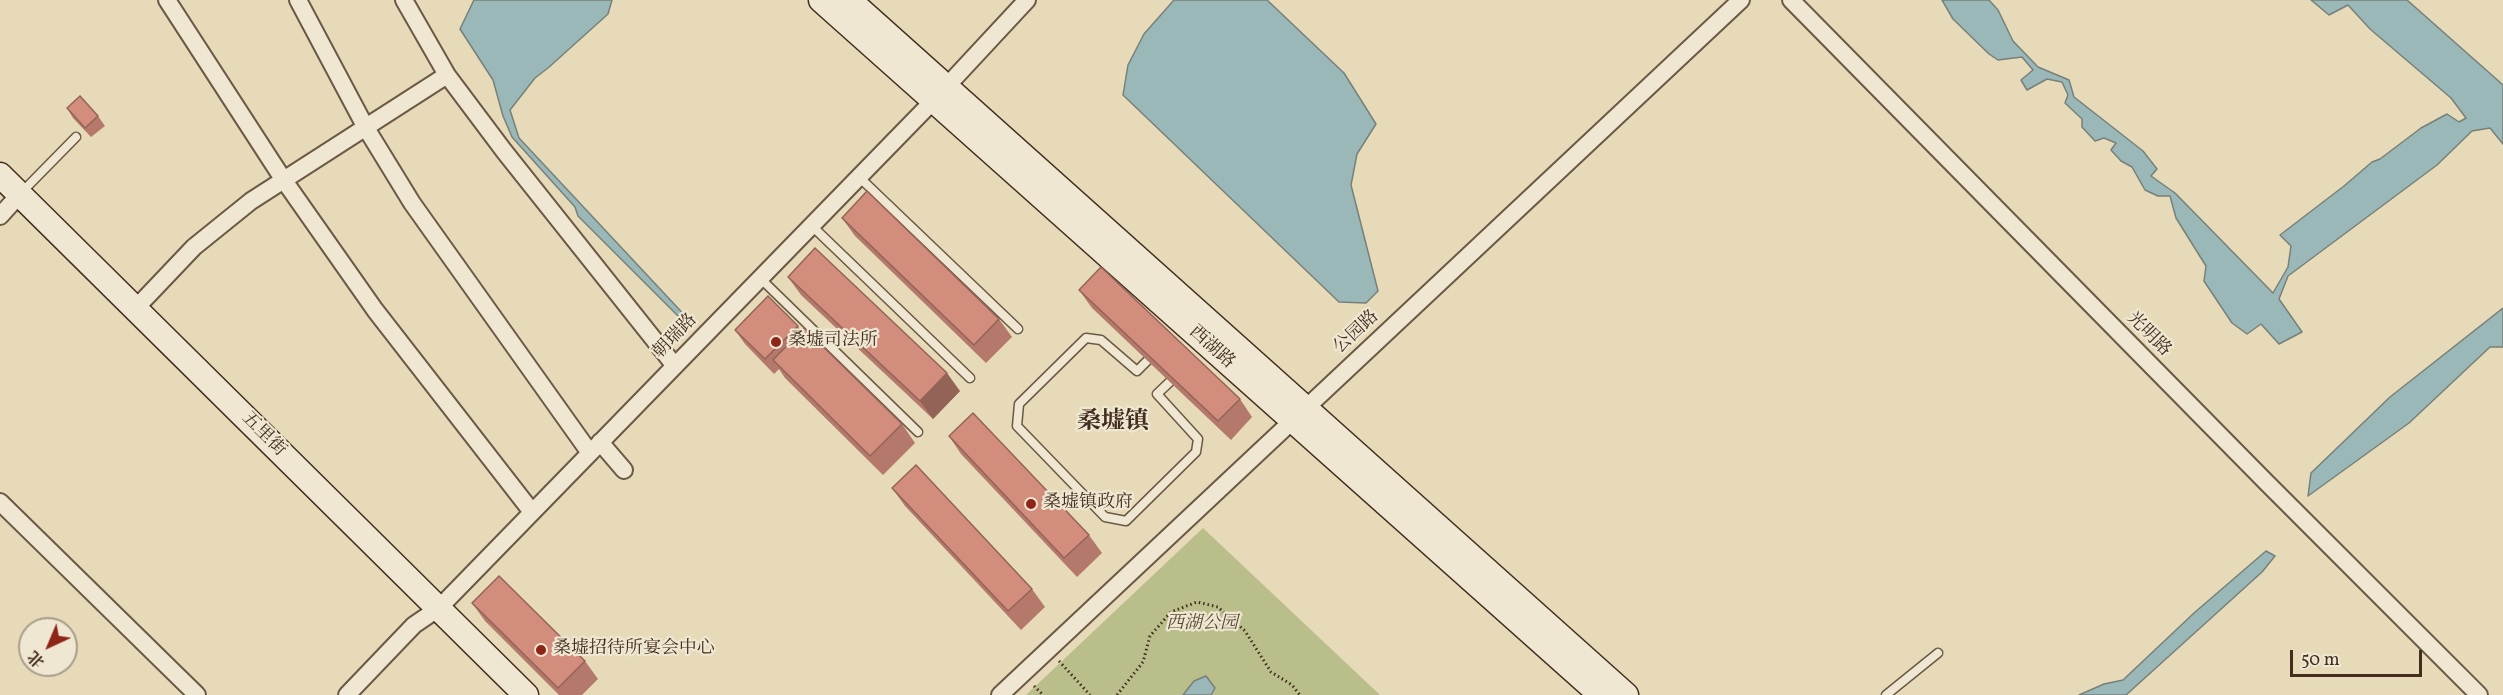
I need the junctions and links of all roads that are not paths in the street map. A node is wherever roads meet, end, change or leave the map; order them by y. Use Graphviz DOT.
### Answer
graph roads {
  1 [pos="166,0"];
  2 [pos="298,0"];
  3 [pos="404,0"];
  4 [pos="821,0"];
  5 [pos="849,0"];
  6 [pos="1027,0"];
  7 [pos="1741,0"];
  8 [pos="1791,0"];
  9 [pos="447,75"];
  10 [pos="940,94"];
  11 [pos="366,128"];
  12 [pos="76,137"];
  13 [pos="0,175"];
  14 [pos="859,177"];
  15 [pos="283,179"];
  16 [pos="20,194"];
  17 [pos="0,216"];
  18 [pos="812,226"];
  19 [pos="760,278"];
  20 [pos="136,308"];
  21 [pos="1018,329"];
  22 [pos="1161,348"];
  23 [pos="675,366"];
  24 [pos="1182,369"];
  25 [pos="970,378"];
  26 [pos="1299,414"];
  27 [pos="918,432"];
  28 [pos="595,448"];
  29 [pos="624,470"];
  30 [pos="0,502"];
  31 [pos="532,512"];
  32 [pos="439,608"];
  33 [pos="1938,653"];
  34 [pos="197,695"];
  35 [pos="347,695"];
  36 [pos="526,695"];
  37 [pos="1000,695"];
  38 [pos="1601,695"];
  39 [pos="1626,695"];
  40 [pos="1886,695"];
  41 [pos="2480,695"];
  1 -- 15 [label="street"];
  2 -- 11 [label="street"];
  3 -- 9 [label="street"];
  4 -- 10 [label="main road, 西湖路"];
  5 -- 10 [label="main road, 西湖路"];
  6 -- 10 [label="street, 朝瑞路"];
  7 -- 26 [label="street, 公园路"];
  8 -- 41 [label="street, 光明路"];
  9 -- 11 [label="street"];
  9 -- 23 [label="street"];
  10 -- 14 [label="street, 朝瑞路"];
  10 -- 26 [label="main road, 西湖路"];
  10 -- 26 [label="main road, 西湖路"];
  11 -- 15 [label="street"];
  11 -- 28 [label="street"];
  12 -- 16 [label="lane"];
  13 -- 16 [label="main road, 五里街"];
  14 -- 18 [label="street, 朝瑞路"];
  14 -- 21 [label="lane"];
  15 -- 20 [label="street"];
  15 -- 31 [label="street"];
  16 -- 17 [label="street"];
  16 -- 20 [label="main road, 五里街"];
  18 -- 19 [label="street, 朝瑞路"];
  18 -- 25 [label="lane"];
  19 -- 23 [label="street, 朝瑞路"];
  19 -- 27 [label="lane"];
  20 -- 32 [label="main road, 五里街"];
  22 -- 24 [label="lane"];
  23 -- 28 [label="street, 朝瑞路"];
  26 -- 37 [label="street, 公园路"];
  26 -- 38 [label="main road, 西湖路"];
  26 -- 39 [label="main road, 西湖路"];
  28 -- 29 [label="street"];
  28 -- 31 [label="street, 朝瑞路"];
  30 -- 34 [label="street"];
  31 -- 32 [label="street, 朝瑞路"];
  32 -- 35 [label="street, 朝瑞路"];
  32 -- 36 [label="main road, 五里街"];
  33 -- 40 [label="lane"];
}
